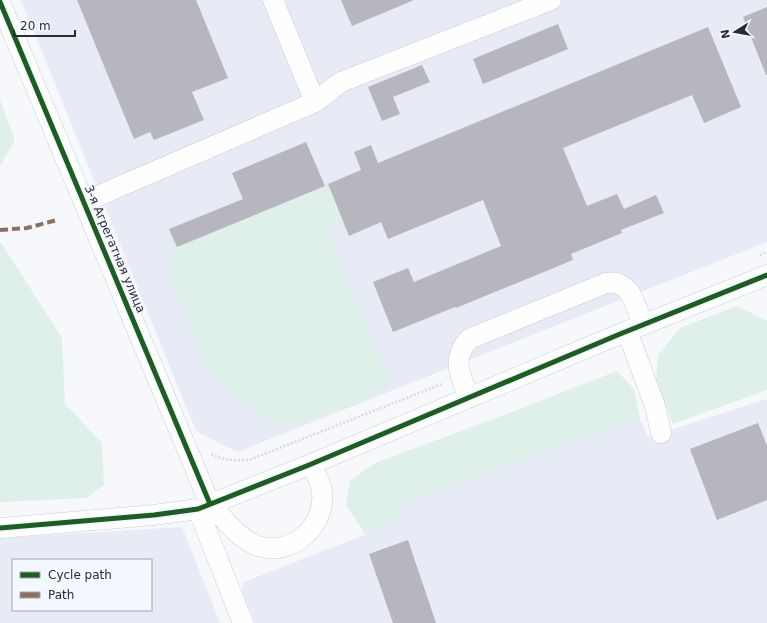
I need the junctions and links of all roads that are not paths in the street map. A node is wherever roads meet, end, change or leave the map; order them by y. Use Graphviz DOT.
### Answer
graph roads {
  1 [pos="273,0"];
  2 [pos="551,0"];
  3 [pos="0,2"];
  4 [pos="315,102"];
  5 [pos="84,202"];
  6 [pos="766,277"];
  7 [pos="635,328"];
  8 [pos="469,398"];
  9 [pos="661,433"];
  10 [pos="309,465"];
  11 [pos="204,506"];
  12 [pos="0,528"];
  13 [pos="243,623"];
  1 -- 4 [label="street"];
  2 -- 4 [label="street"];
  3 -- 5 [label="street, 3-я Агрегатная улица"];
  4 -- 5 [label="street"];
  5 -- 11 [label="street, 3-я Агрегатная улица"];
  6 -- 7 [label="street"];
  7 -- 8 [label="street"];
  7 -- 8 [label="street"];
  7 -- 9 [label="street"];
  8 -- 10 [label="street"];
  10 -- 11 [label="street"];
  10 -- 11 [label="street"];
  11 -- 12 [label="street"];
  11 -- 13 [label="street, 3-я Агрегатная улица"];
}
